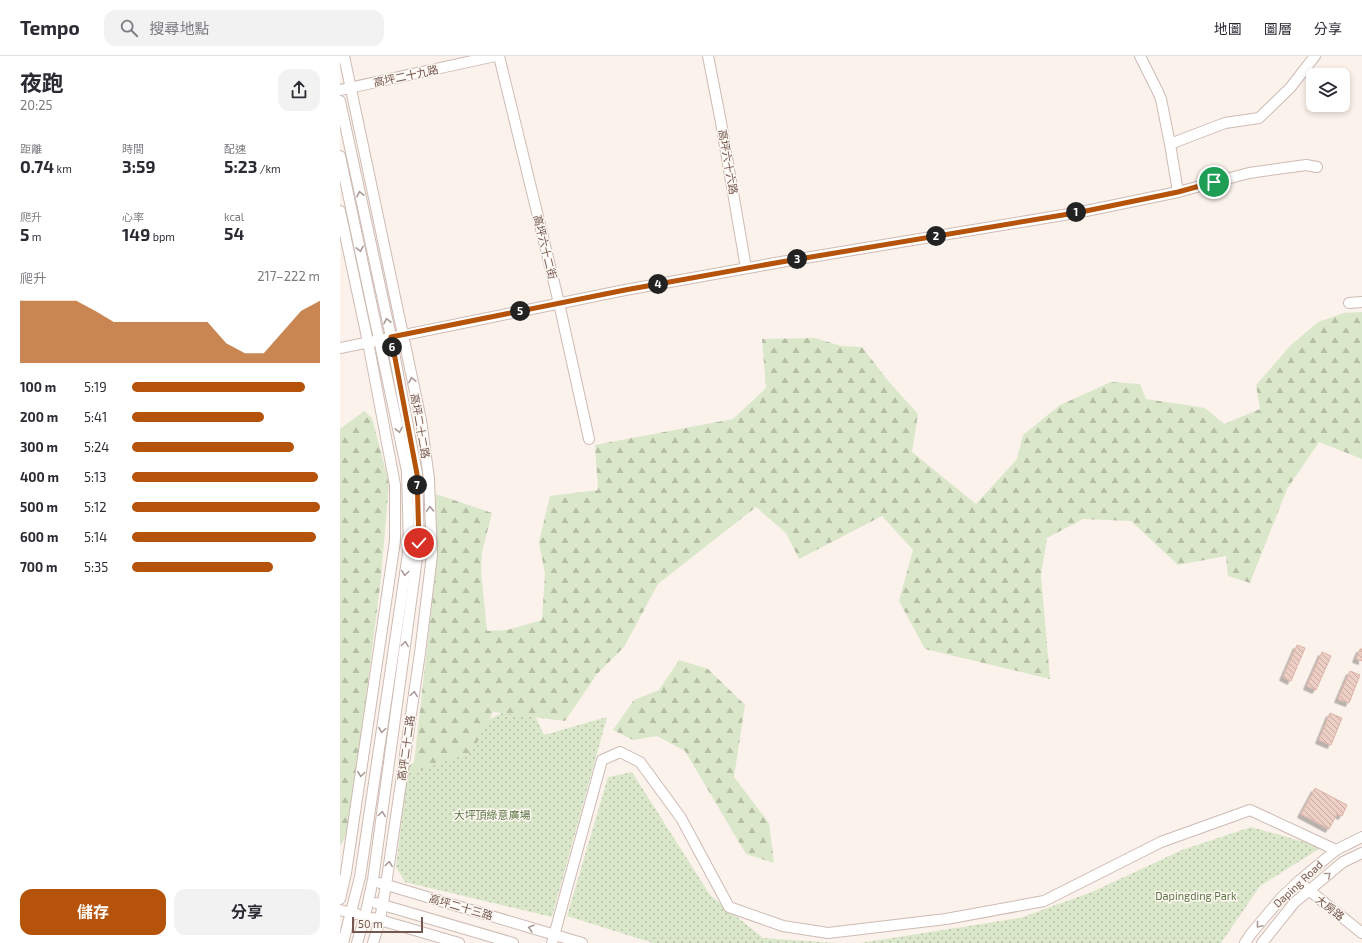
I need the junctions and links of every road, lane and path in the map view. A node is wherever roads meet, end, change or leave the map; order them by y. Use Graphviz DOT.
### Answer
graph roads {
  1 [pos="344,56"];
  2 [pos="495,56"];
  3 [pos="499,56"];
  4 [pos="708,56"];
  5 [pos="1140,56"];
  6 [pos="1314,56"];
  7 [pos="350,88"];
  8 [pos="340,90"];
  9 [pos="340,101"];
  10 [pos="1170,144"];
  11 [pos="340,156"];
  12 [pos="1317,167"];
  13 [pos="1178,192"];
  14 [pos="340,211"];
  15 [pos="746,268"];
  16 [pos="1362,302"];
  17 [pos="1349,303"];
  18 [pos="559,304"];
  19 [pos="402,335"];
  20 [pos="391,337"];
  21 [pos="379,340"];
  22 [pos="368,342"];
  23 [pos="340,348"];
  24 [pos="589,439"];
  25 [pos="1362,837"];
  26 [pos="1336,850"];
  27 [pos="1362,853"];
  28 [pos="343,872"];
  29 [pos="360,877"];
  30 [pos="373,880"];
  31 [pos="1299,881"];
  32 [pos="386,885"];
  33 [pos="1308,890"];
  34 [pos="340,895"];
  35 [pos="355,897"];
  36 [pos="369,901"];
  37 [pos="382,904"];
  38 [pos="340,910"];
  39 [pos="351,913"];
  40 [pos="365,916"];
  41 [pos="380,920"];
  42 [pos="1362,933"];
  43 [pos="553,939"];
  44 [pos="343,943"];
  45 [pos="357,943"];
  46 [pos="373,943"];
  47 [pos="459,943"];
  48 [pos="513,943"];
  49 [pos="582,943"];
  50 [pos="1245,943"];
  51 [pos="1262,943"];
  1 -- 7 [label="street, 高坪二十二路"];
  2 -- 7 [label="street, 高坪二十九路"];
  3 -- 18 [label="street, 高坪六十二街"];
  4 -- 15 [label="street, 高坪六十六路"];
  5 -- 10 [label="street"];
  6 -- 10 [label="street"];
  7 -- 8 [label="street, 高坪二十九路"];
  7 -- 19 [label="street, 高坪二十二路"];
  20 -- 9 [label="street, 高坪二十二路, one-way"];
  10 -- 13 [label="street"];
  11 -- 21 [label="street, 高坪二十二路, one-way"];
  12 -- 13 [label="street"];
  13 -- 15 [label="street"];
  14 -- 22 [label="street"];
  15 -- 18 [label="street"];
  16 -- 17 [label="street"];
  18 -- 19 [label="street"];
  18 -- 24 [label="street, 高坪六十二街"];
  19 -- 20 [label="street"];
  32 -- 19 [label="street, 高坪二十二路, one-way"];
  20 -- 21 [label="street"];
  30 -- 20 [label="street, 高坪二十二路, one-way"];
  21 -- 22 [label="street"];
  21 -- 29 [label="street, 高坪二十二路, one-way"];
  22 -- 23 [label="street"];
  22 -- 28 [label="street, one-way"];
  25 -- 26 [label="street, Daping Road"];
  26 -- 31 [label="street, Daping Road"];
  26 -- 43 [label="street"];
  33 -- 27 [label="street, Daping Road, one-way"];
  28 -- 29 [label="street, 高坪二十三路"];
  28 -- 34 [label="street"];
  29 -- 30 [label="street, 高坪二十三路"];
  29 -- 35 [label="street, 高坪二十二路"];
  30 -- 32 [label="street, 高坪二十三路"];
  30 -- 36 [label="street, 高坪二十二路"];
  31 -- 33 [label="street, 大房路"];
  31 -- 50 [label="street, Daping Road, one-way"];
  32 -- 37 [label="street, 高坪二十二路"];
  43 -- 32 [label="street, 高坪二十三路, one-way"];
  33 -- 42 [label="street, 大房路"];
  33 -- 51 [label="street, Daping Road"];
  34 -- 35 [label="street, 高坪二十三路"];
  35 -- 36 [label="street, 高坪二十三路"];
  35 -- 39 [label="street, 高坪二十二路"];
  36 -- 37 [label="street, 高坪二十三路"];
  36 -- 40 [label="street, 高坪二十二路"];
  37 -- 41 [label="street, 高坪二十二路"];
  37 -- 48 [label="street, 高坪二十三路"];
  38 -- 39 [label="street"];
  39 -- 40 [label="street"];
  39 -- 44 [label="street, 高坪二十二路"];
  40 -- 41 [label="street"];
  40 -- 45 [label="street, 高坪二十二路"];
  41 -- 46 [label="street, 高坪二十二路"];
  41 -- 47 [label="street"];
  43 -- 49 [label="street, 高坪二十三路"];
}
